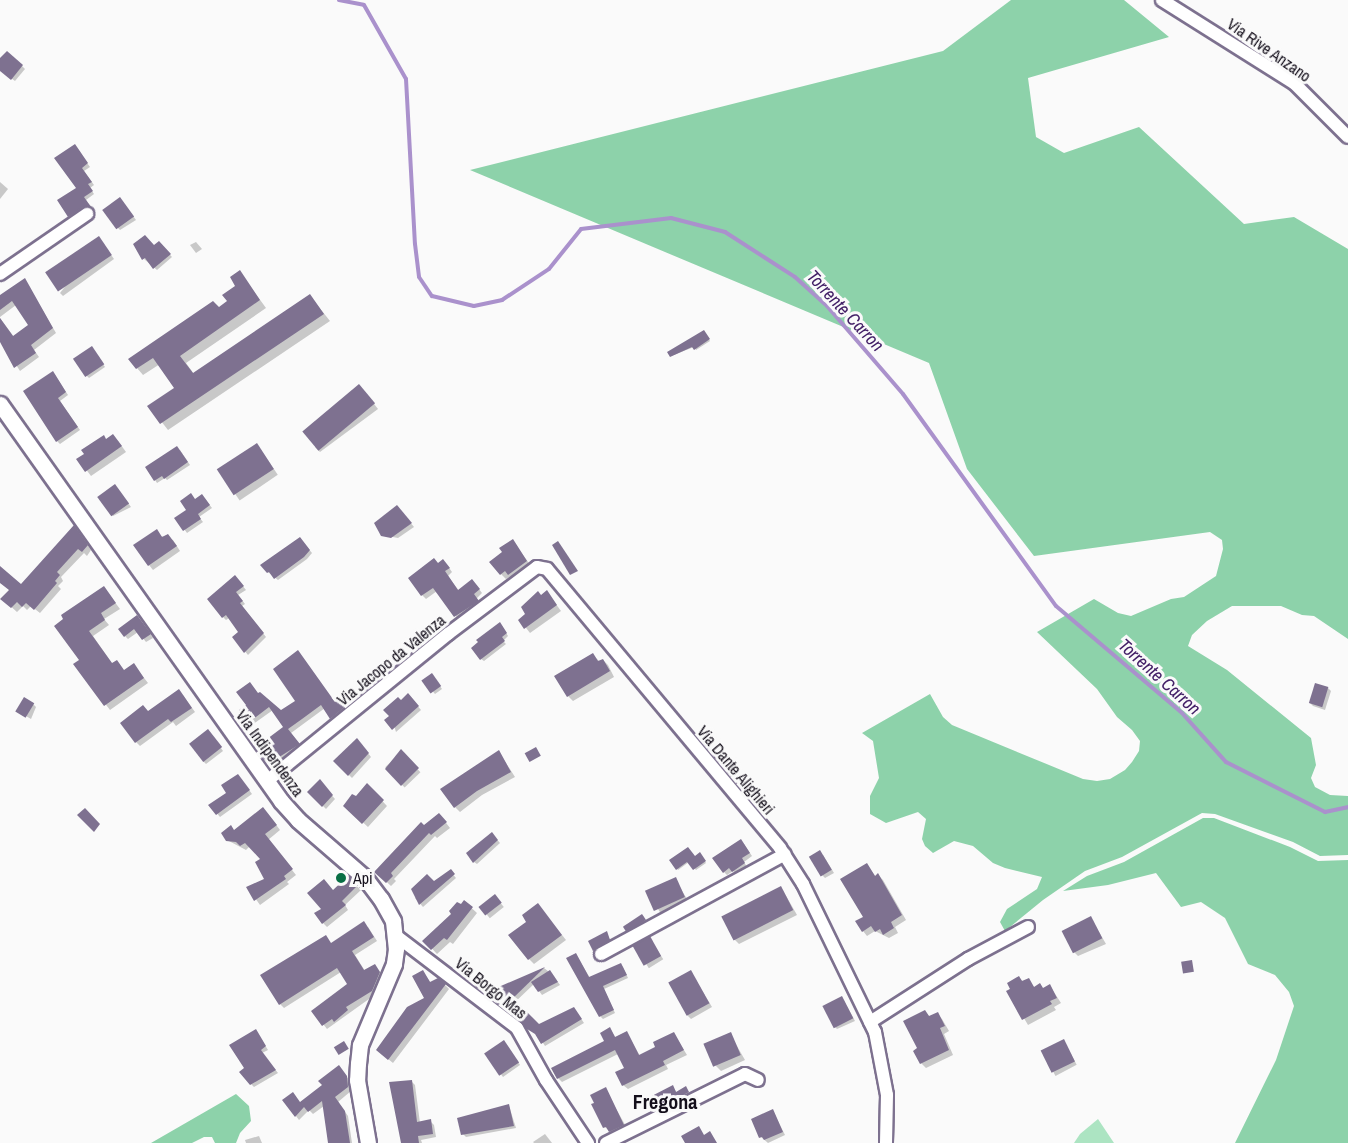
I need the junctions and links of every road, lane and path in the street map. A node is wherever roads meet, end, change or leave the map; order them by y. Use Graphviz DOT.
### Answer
graph roads {
  1 [pos="1162,0"];
  2 [pos="1348,137"];
  3 [pos="87,214"];
  4 [pos="0,274"];
  5 [pos="0,404"];
  6 [pos="537,567"];
  7 [pos="267,781"];
  8 [pos="785,854"];
  9 [pos="1028,927"];
  10 [pos="395,935"];
  11 [pos="601,954"];
  12 [pos="872,1027"];
  13 [pos="758,1080"];
  14 [pos="368,1143"];
  15 [pos="588,1143"];
  16 [pos="606,1143"];
  17 [pos="886,1143"];
  1 -- 2 [label="street, Via Rive Anzano"];
  3 -- 4 [label="street"];
  5 -- 7 [label="main road, Via Indipendenza"];
  6 -- 7 [label="street, Via Jacopo da Valenza"];
  6 -- 8 [label="street, Via Dante Alighieri"];
  7 -- 10 [label="main road, Via Indipendenza"];
  8 -- 11 [label="street"];
  8 -- 12 [label="street, Via Dante Alighieri"];
  9 -- 12 [label="street"];
  10 -- 14 [label="main road, Via Indipendenza"];
  10 -- 15 [label="street, Via Borgo Mas"];
  12 -- 17 [label="street, Via Dante Alighieri"];
  13 -- 16 [label="street"];
}
